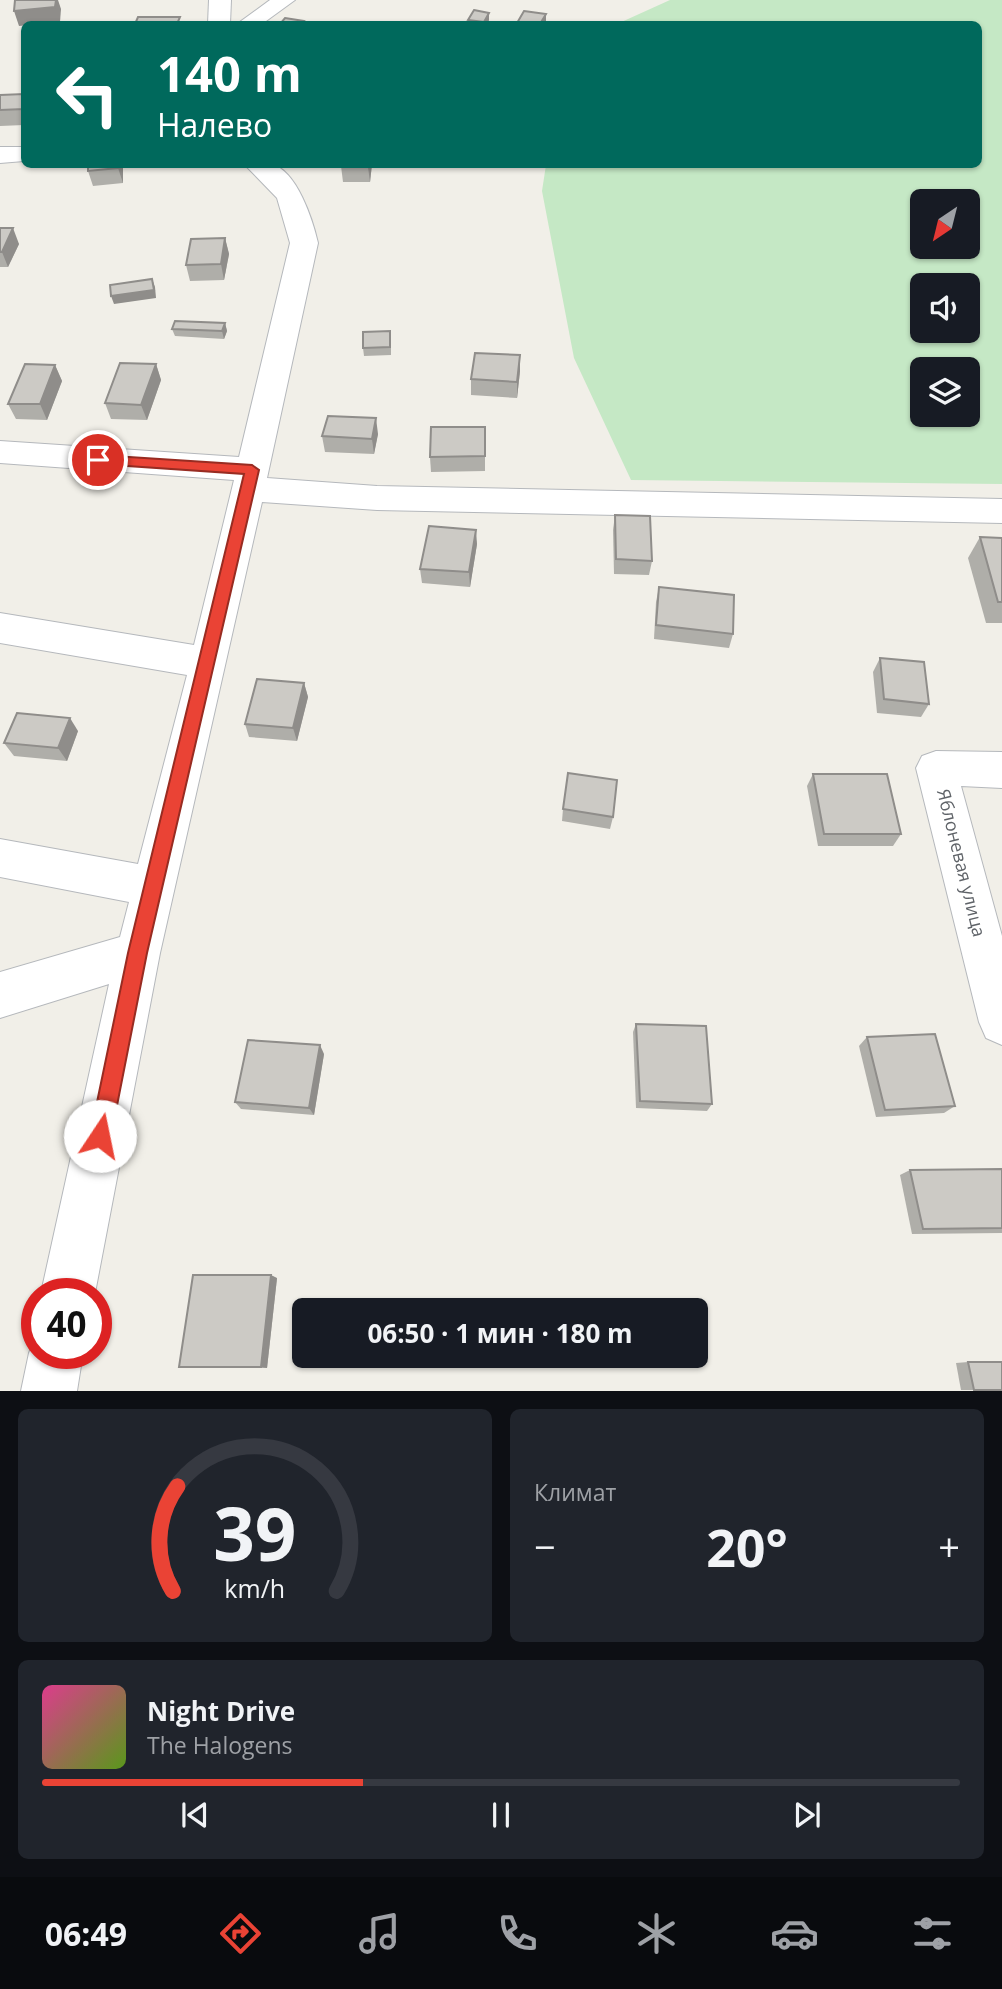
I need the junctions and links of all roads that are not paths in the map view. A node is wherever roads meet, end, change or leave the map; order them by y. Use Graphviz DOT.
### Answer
graph roads {
  1 [pos="220,0"];
  2 [pos="284,0"];
  3 [pos="219,21"];
  4 [pos="252,21"];
  5 [pos="21,154"];
  6 [pos="0,155"];
  7 [pos="262,168"];
  8 [pos="0,452"];
  9 [pos="250,479"];
  10 [pos="1002,510"];
  11 [pos="0,628"];
  12 [pos="209,663"];
  13 [pos="1002,770"];
  14 [pos="0,858"];
  15 [pos="155,887"];
  16 [pos="138,953"];
  17 [pos="0,995"];
  18 [pos="1002,1022"];
  19 [pos="71,1278"];
  20 [pos="53,1369"];
  21 [pos="49,1391"];
  1 -- 3 [label="street"];
  2 -- 4 [label="street"];
  5 -- 6 [label="street"];
  7 -- 9 [label="street"];
  8 -- 9 [label="street"];
  9 -- 10 [label="street"];
  9 -- 12 [label="street"];
  11 -- 12 [label="street"];
  12 -- 15 [label="street"];
  13 -- 18 [label="street, Яблоневая улица"];
  14 -- 15 [label="street"];
  15 -- 16 [label="street"];
  16 -- 17 [label="street"];
  16 -- 19 [label="street"];
  20 -- 21 [label="street"];
}
